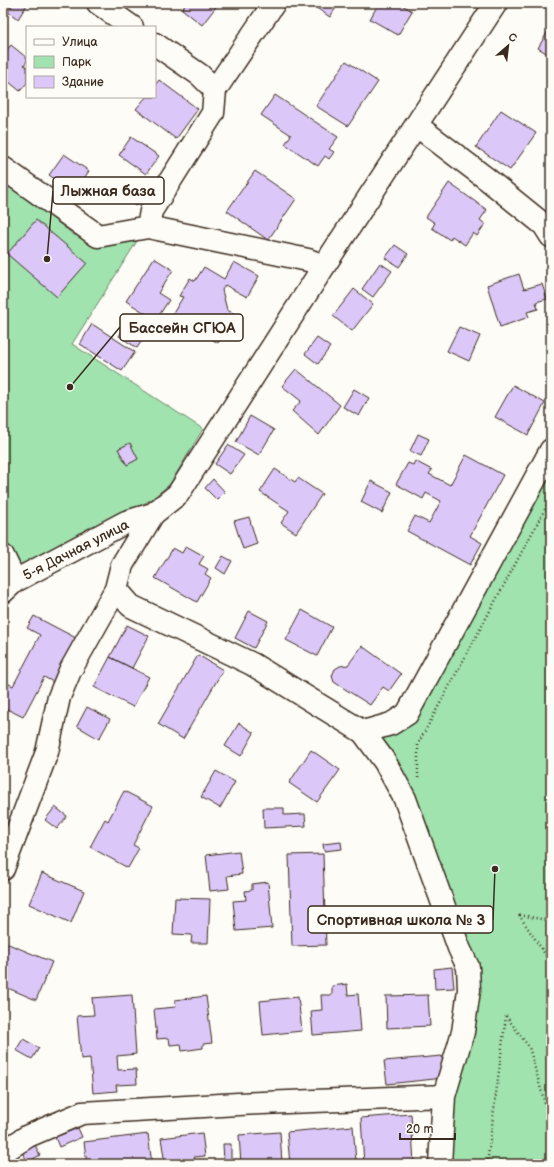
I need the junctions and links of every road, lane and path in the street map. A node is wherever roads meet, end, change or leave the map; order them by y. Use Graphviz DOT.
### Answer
graph roads {
  1 [pos="98,3"];
  2 [pos="274,3"];
  3 [pos="496,3"];
  4 [pos="131,26"];
  5 [pos="156,45"];
  6 [pos="215,90"];
  7 [pos="416,125"];
  8 [pos="3,168"];
  9 [pos="148,227"];
  10 [pos="551,236"];
  11 [pos="324,266"];
  12 [pos="551,450"];
  13 [pos="551,498"];
  14 [pos="153,514"];
  15 [pos="3,556"];
  16 [pos="9,587"];
  17 [pos="116,589"];
  18 [pos="363,732"];
  19 [pos="418,778"];
  20 [pos="3,869"];
  21 [pos="551,921"];
  22 [pos="551,963"];
  23 [pos="444,1096"];
  24 [pos="551,1125"];
  25 [pos="3,1152"];
  26 [pos="440,1164"];
  27 [pos="487,1164"];
  1 -- 4 [label="street"];
  2 -- 6 [label="street"];
  3 -- 7 [label="street"];
  5 -- 6 [label="street"];
  6 -- 9 [label="street"];
  7 -- 10 [label="street"];
  7 -- 11 [label="street"];
  8 -- 9 [label="street"];
  9 -- 11 [label="street"];
  11 -- 14 [label="street"];
  12 -- 18 [label="street"];
  13 -- 19 [label="path"];
  14 -- 16 [label="street, 5-я Дачная улица"];
  14 -- 17 [label="street"];
  15 -- 16 [label="street"];
  17 -- 18 [label="street"];
  17 -- 20 [label="street"];
  18 -- 23 [label="street"];
  21 -- 22 [label="path"];
  23 -- 25 [label="street"];
  23 -- 26 [label="street"];
  24 -- 27 [label="path"];
}
